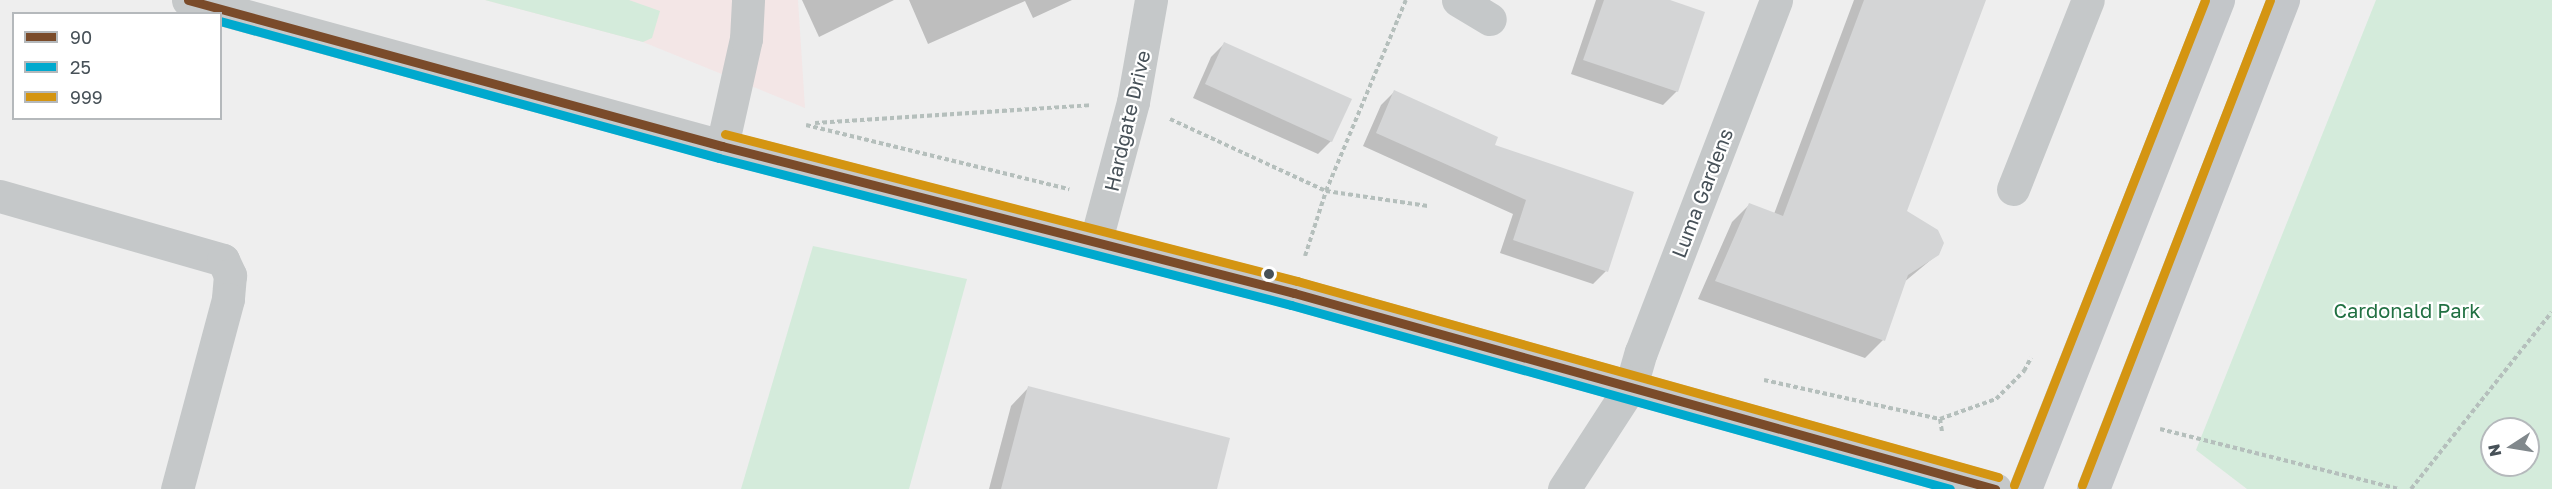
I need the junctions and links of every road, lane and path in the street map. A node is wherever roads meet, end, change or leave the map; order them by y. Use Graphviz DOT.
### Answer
graph roads {
  1 [pos="188,0"];
  2 [pos="748,0"];
  3 [pos="1151,0"];
  4 [pos="1406,0"];
  5 [pos="1458,0"];
  6 [pos="1776,0"];
  7 [pos="2088,0"];
  8 [pos="2283,0"];
  9 [pos="2210,2"];
  10 [pos="1490,19"];
  11 [pos="722,146"];
  12 [pos="2013,189"];
  13 [pos="0,196"];
  14 [pos="1096,240"];
  15 [pos="1294,293"];
  16 [pos="2552,312"];
  17 [pos="1631,387"];
  18 [pos="177,489"];
  19 [pos="1564,489"];
  20 [pos="1995,489"];
  21 [pos="2025,489"];
  22 [pos="2093,489"];
  23 [pos="2411,489"];
  1 -- 11 [label="street"];
  2 -- 11 [label="street"];
  3 -- 14 [label="street, Hardgate Drive"];
  4 -- 15 [label="path"];
  5 -- 10 [label="street"];
  6 -- 17 [label="street, Luma Gardens"];
  7 -- 12 [label="street"];
  8 -- 22 [label="main road"];
  9 -- 21 [label="main road"];
  11 -- 14 [label="street"];
  13 -- 18 [label="street"];
  14 -- 15 [label="street"];
  15 -- 17 [label="street"];
  16 -- 23 [label="path"];
  17 -- 19 [label="street, Luma Gardens"];
  17 -- 20 [label="street"];
}
